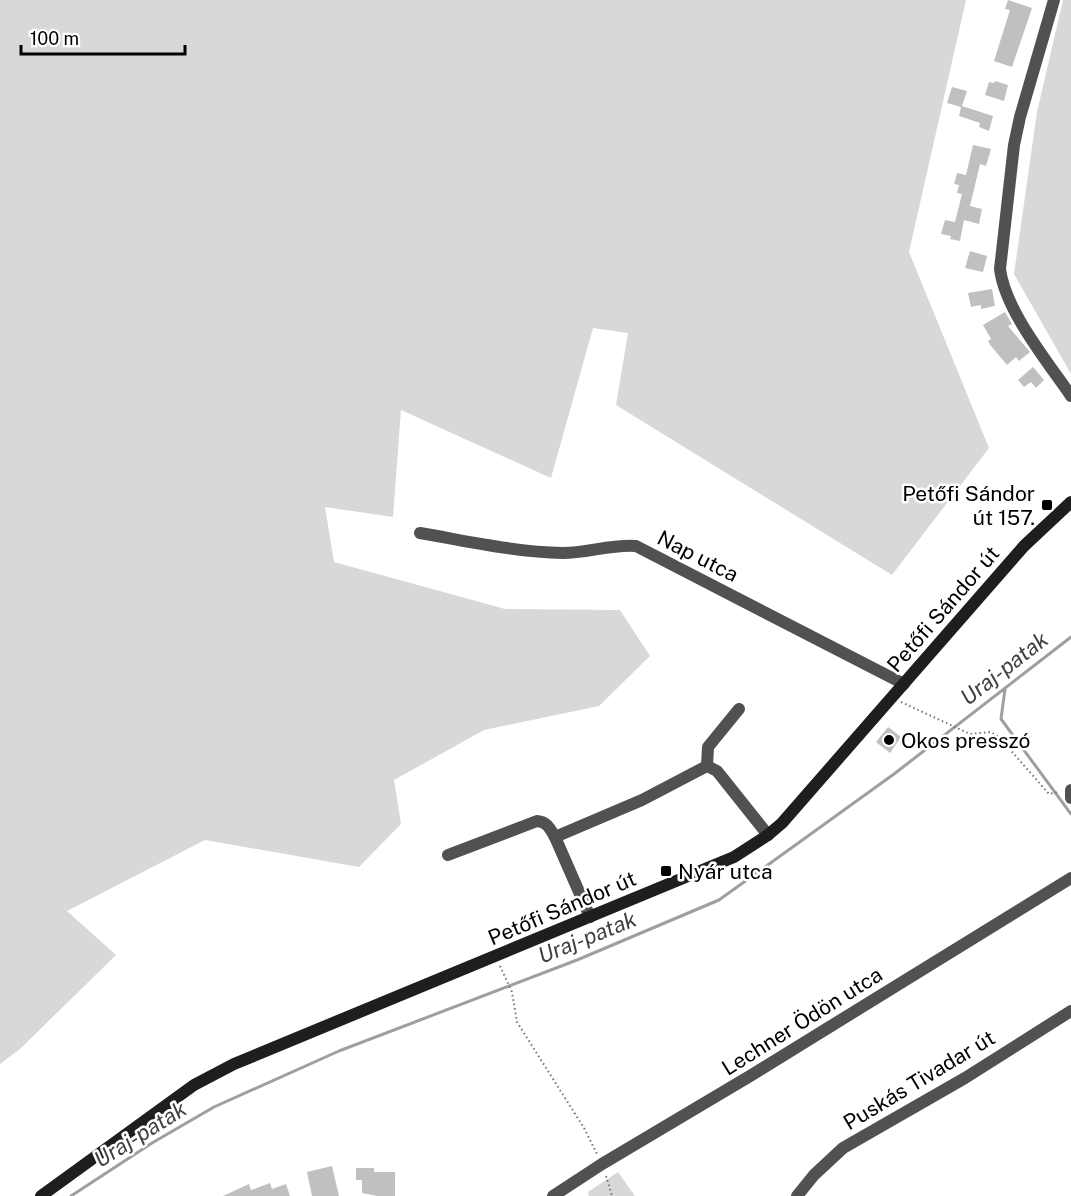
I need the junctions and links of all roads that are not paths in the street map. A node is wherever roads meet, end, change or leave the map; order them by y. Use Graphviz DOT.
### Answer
graph roads {
  1 [pos="1054,0"];
  2 [pos="1071,396"];
  3 [pos="1071,502"];
  4 [pos="420,532"];
  5 [pos="904,684"];
  6 [pos="739,709"];
  7 [pos="706,766"];
  8 [pos="768,836"];
  9 [pos="555,837"];
  10 [pos="448,855"];
  11 [pos="1071,878"];
  12 [pos="590,917"];
  13 [pos="1071,1011"];
  14 [pos="50,1194"];
  15 [pos="553,1196"];
  16 [pos="797,1196"];
  1 -- 2 [label="street"];
  3 -- 5 [label="street, Petőfi Sándor út"];
  4 -- 5 [label="street, Nap utca"];
  5 -- 8 [label="street, Petőfi Sándor út"];
  6 -- 7 [label="street"];
  7 -- 8 [label="street"];
  7 -- 9 [label="street"];
  8 -- 12 [label="street, Petőfi Sándor út"];
  9 -- 10 [label="street"];
  9 -- 12 [label="street"];
  11 -- 15 [label="street, Lechner Ödön utca"];
  12 -- 14 [label="street, Petőfi Sándor út"];
  13 -- 16 [label="street, Puskás Tivadar út"];
}
